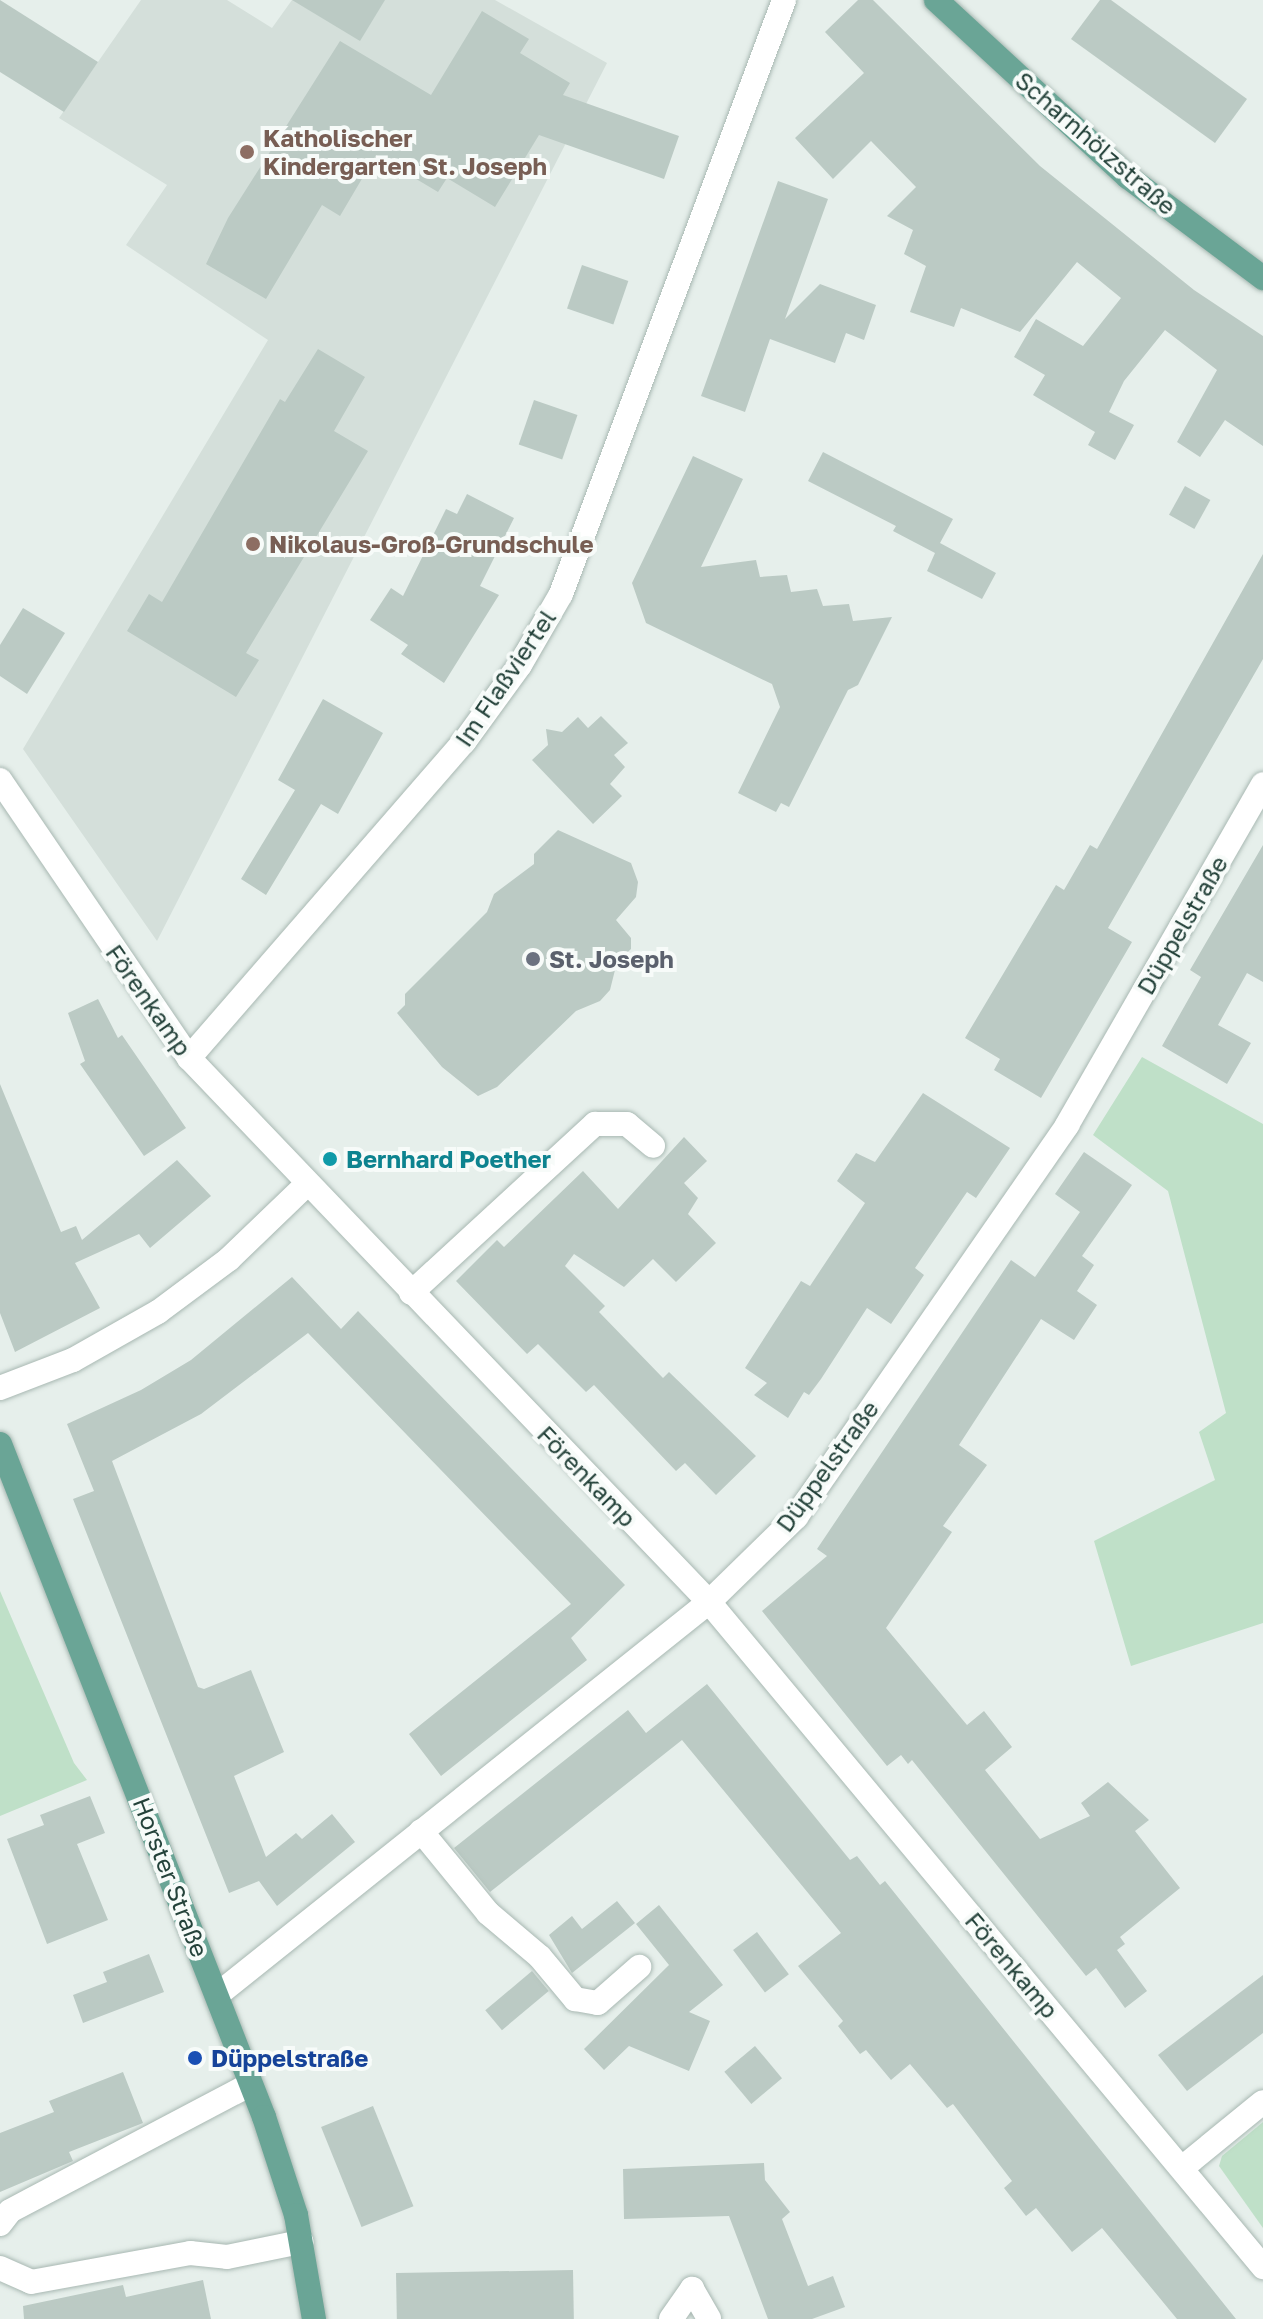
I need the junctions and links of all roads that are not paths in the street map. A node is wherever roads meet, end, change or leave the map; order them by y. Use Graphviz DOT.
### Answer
graph roads {
  1 [pos="784,0"];
  2 [pos="936,0"];
  3 [pos="1263,278"];
  4 [pos="0,780"];
  5 [pos="1263,784"];
  6 [pos="189,1058"];
  7 [pos="653,1146"];
  8 [pos="310,1188"];
  9 [pos="411,1293"];
  10 [pos="0,1388"];
  11 [pos="0,1444"];
  12 [pos="709,1602"];
  13 [pos="421,1831"];
  14 [pos="639,1967"];
  15 [pos="217,1995"];
  16 [pos="251,2084"];
  17 [pos="1263,2102"];
  18 [pos="1182,2168"];
  19 [pos="0,2224"];
  20 [pos="301,2242"];
  21 [pos="1263,2267"];
  22 [pos="0,2268"];
  23 [pos="314,2319"];
  24 [pos="671,2319"];
  25 [pos="709,2319"];
  1 -- 6 [label="street, Im Flaßviertel"];
  2 -- 3 [label="main road, Scharnhölzstraße"];
  4 -- 6 [label="street, Förenkamp"];
  5 -- 12 [label="street, Düppelstraße"];
  6 -- 8 [label="street, Förenkamp"];
  7 -- 9 [label="street"];
  8 -- 9 [label="street, Förenkamp"];
  8 -- 10 [label="street"];
  9 -- 12 [label="street, Förenkamp"];
  11 -- 15 [label="main road, Horster Straße"];
  12 -- 13 [label="street, Düppelstraße"];
  12 -- 18 [label="street, Förenkamp"];
  13 -- 14 [label="street"];
  13 -- 15 [label="street, Düppelstraße"];
  15 -- 16 [label="main road, Horster Straße"];
  16 -- 19 [label="street"];
  16 -- 20 [label="main road, Horster Straße"];
  17 -- 18 [label="street"];
  18 -- 21 [label="street, Förenkamp"];
  20 -- 22 [label="street"];
  20 -- 23 [label="main road, Horster Straße"];
  24 -- 25 [label="street"];
}
